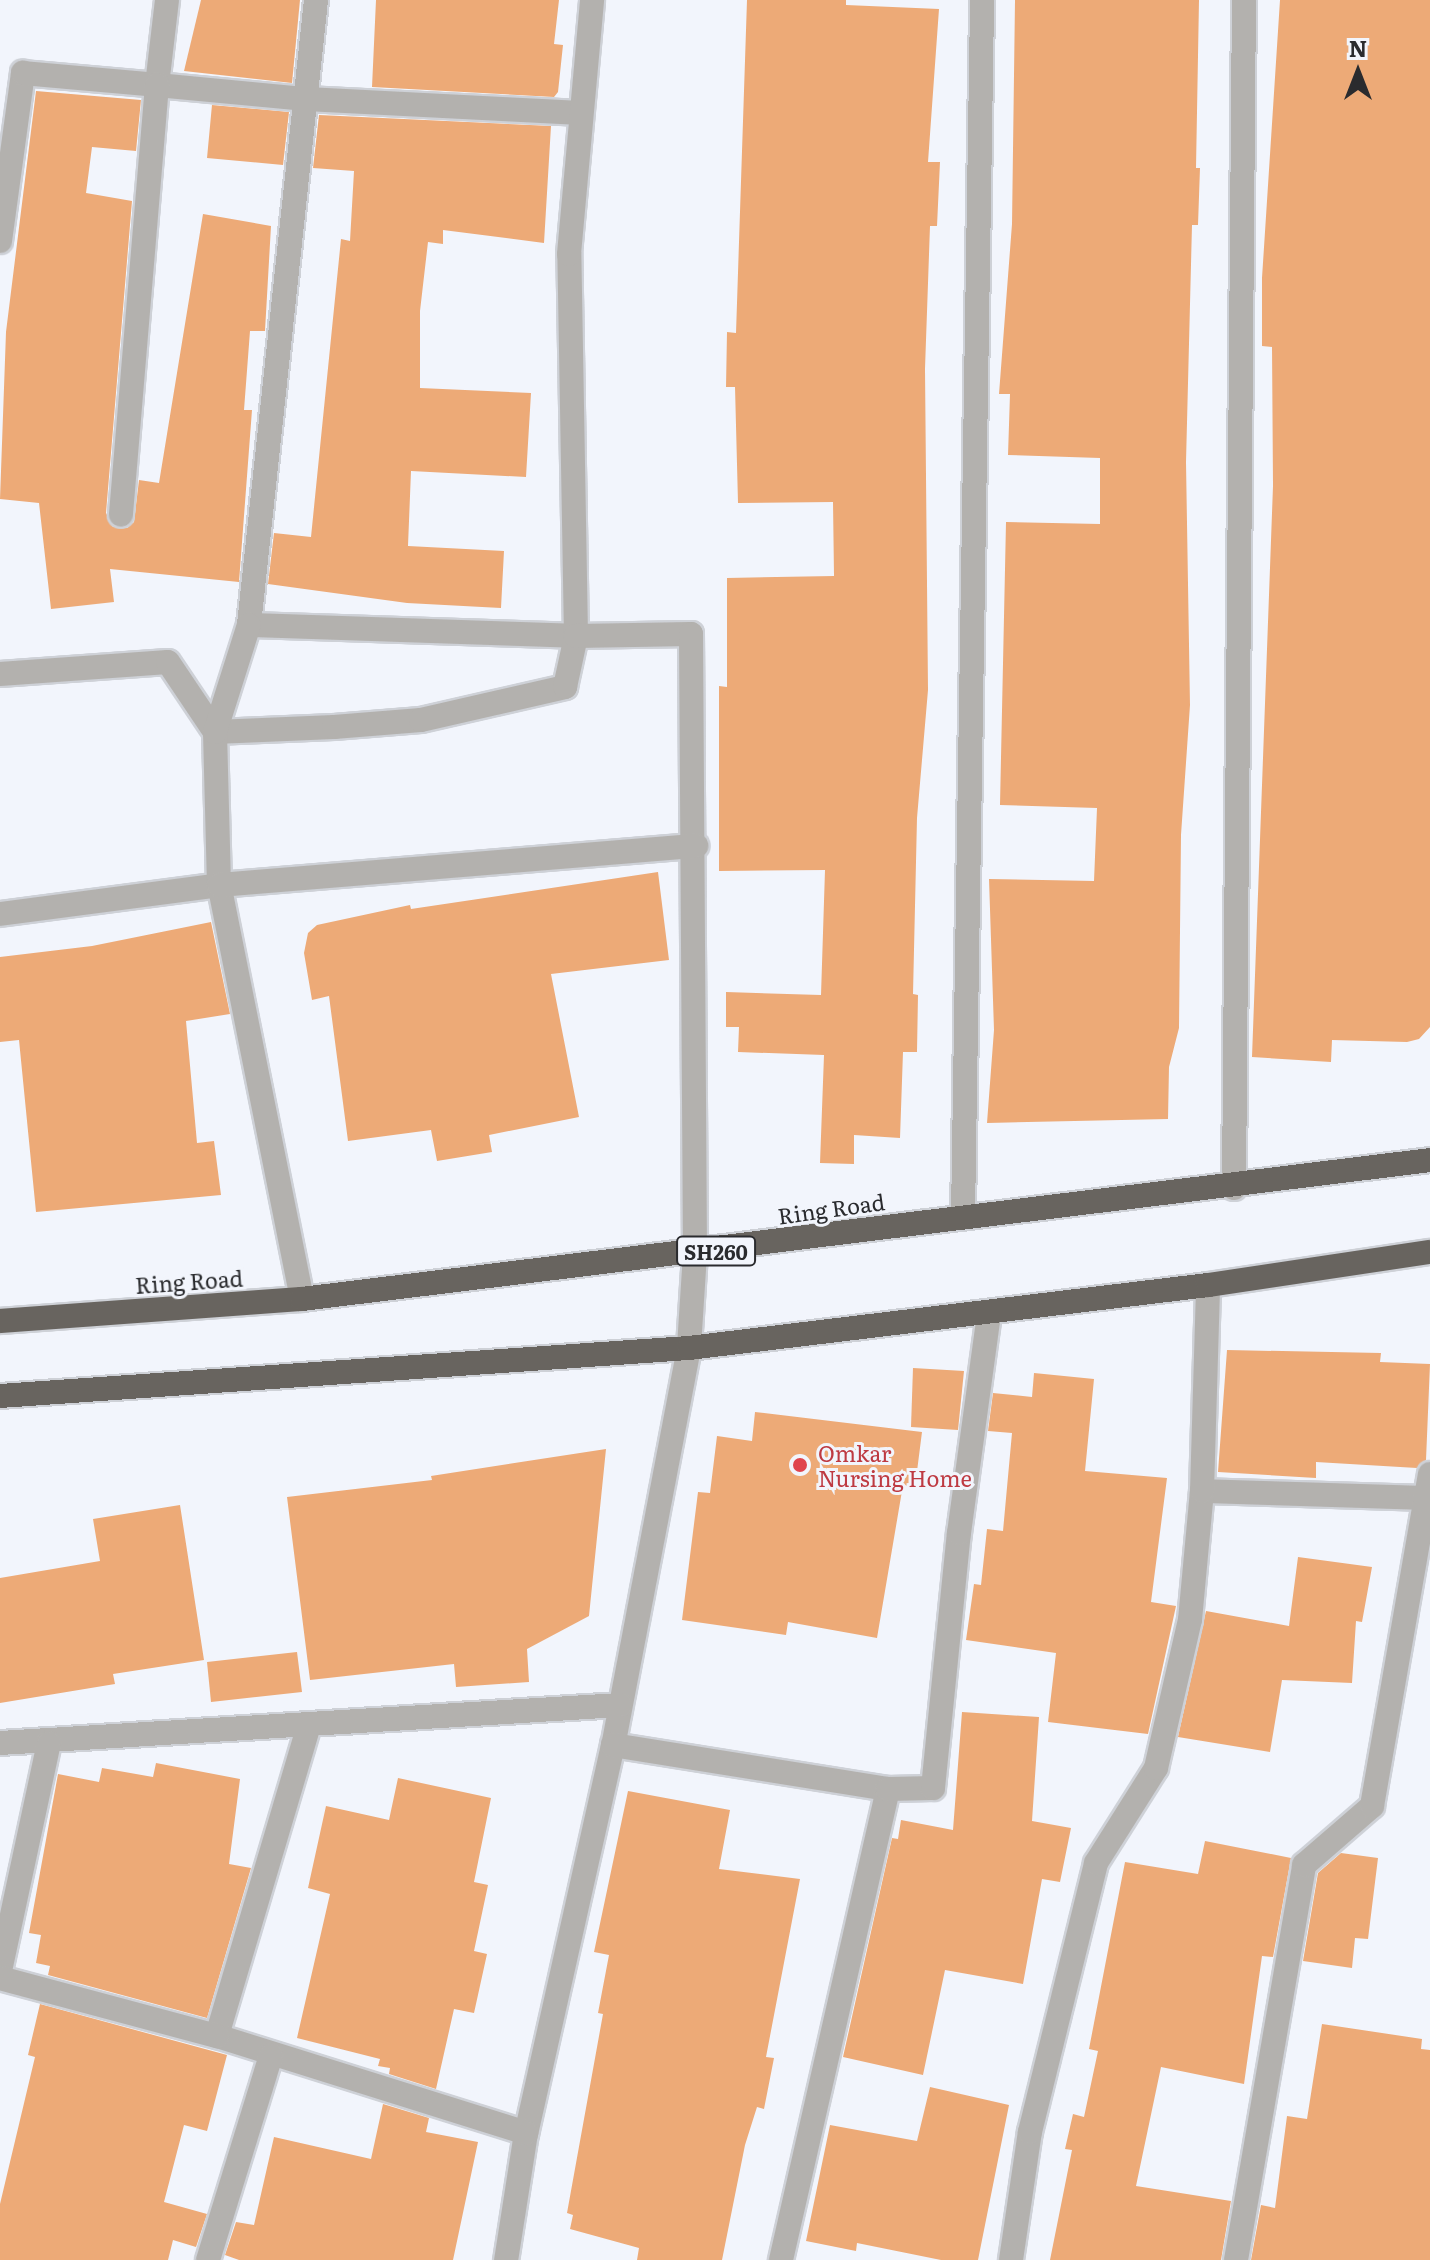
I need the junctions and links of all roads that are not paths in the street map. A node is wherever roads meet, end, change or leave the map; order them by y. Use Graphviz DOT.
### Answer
graph roads {
  1 [pos="167,0"];
  2 [pos="316,0"];
  3 [pos="592,0"];
  4 [pos="982,0"];
  5 [pos="1244,0"];
  6 [pos="157,85"];
  7 [pos="306,99"];
  8 [pos="581,113"];
  9 [pos="0,241"];
  10 [pos="121,514"];
  11 [pos="249,625"];
  12 [pos="576,636"];
  13 [pos="0,674"];
  14 [pos="215,732"];
  15 [pos="696,846"];
  16 [pos="219,885"];
  17 [pos="0,914"];
  18 [pos="1430,1160"];
  19 [pos="1234,1188"];
  20 [pos="963,1216"];
  21 [pos="1430,1252"];
  22 [pos="695,1254"];
  23 [pos="1208,1285"];
  24 [pos="302,1299"];
  25 [pos="989,1314"];
  26 [pos="0,1321"];
  27 [pos="689,1348"];
  28 [pos="0,1396"];
  29 [pos="1430,1474"];
  30 [pos="1202,1491"];
  31 [pos="1427,1498"];
  32 [pos="620,1705"];
  33 [pos="309,1725"];
  34 [pos="0,1743"];
  35 [pos="49,1743"];
  36 [pos="613,1745"];
  37 [pos="888,1789"];
  38 [pos="0,1971"];
  39 [pos="0,1978"];
  40 [pos="217,2036"];
  41 [pos="271,2055"];
  42 [pos="526,2133"];
  43 [pos="509,2259"];
  44 [pos="208,2260"];
  45 [pos="781,2260"];
  46 [pos="1011,2260"];
  47 [pos="1236,2260"];
  1 -- 6 [label="street"];
  2 -- 7 [label="street"];
  3 -- 8 [label="street"];
  4 -- 20 [label="street"];
  5 -- 19 [label="street"];
  6 -- 7 [label="street"];
  6 -- 9 [label="street"];
  6 -- 10 [label="street"];
  7 -- 8 [label="street"];
  7 -- 11 [label="street"];
  8 -- 12 [label="street"];
  11 -- 12 [label="street"];
  11 -- 14 [label="street"];
  12 -- 14 [label="street"];
  12 -- 15 [label="street"];
  13 -- 14 [label="street"];
  14 -- 16 [label="street"];
  15 -- 16 [label="street"];
  15 -- 22 [label="street"];
  16 -- 17 [label="street"];
  16 -- 24 [label="street"];
  18 -- 19 [label="highway, Ring Road / SH260"];
  19 -- 20 [label="highway, Ring Road / SH260"];
  20 -- 22 [label="highway, Ring Road / SH260"];
  21 -- 23 [label="highway"];
  22 -- 24 [label="highway, Ring Road / SH260"];
  22 -- 27 [label="street"];
  23 -- 25 [label="highway"];
  23 -- 30 [label="street"];
  24 -- 26 [label="highway, Ring Road / SH260"];
  25 -- 27 [label="highway"];
  25 -- 37 [label="street"];
  27 -- 28 [label="highway"];
  27 -- 32 [label="street"];
  29 -- 31 [label="street"];
  30 -- 31 [label="street"];
  30 -- 46 [label="street"];
  31 -- 47 [label="street"];
  32 -- 33 [label="street"];
  32 -- 36 [label="street"];
  33 -- 35 [label="street"];
  33 -- 40 [label="street"];
  34 -- 35 [label="street"];
  35 -- 38 [label="street"];
  36 -- 37 [label="street"];
  36 -- 42 [label="street"];
  37 -- 45 [label="street"];
  39 -- 40 [label="street"];
  40 -- 41 [label="street"];
  41 -- 42 [label="street"];
  41 -- 44 [label="street"];
  42 -- 43 [label="street"];
}
